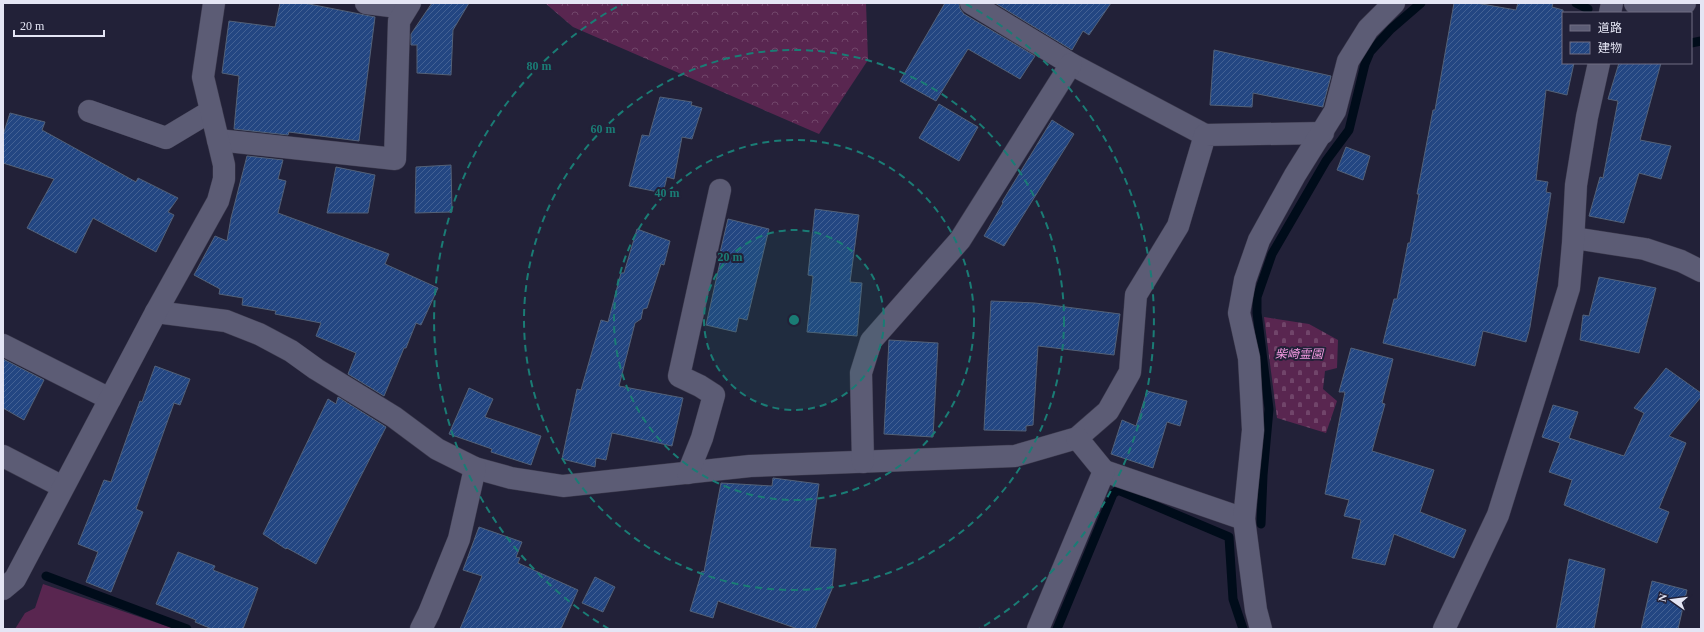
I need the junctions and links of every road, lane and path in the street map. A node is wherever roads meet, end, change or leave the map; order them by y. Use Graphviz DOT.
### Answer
graph roads {
  1 [pos="214,3"];
  2 [pos="366,3"];
  3 [pos="971,3"];
  4 [pos="1394,3"];
  5 [pos="1635,3"];
  6 [pos="1685,3"];
  7 [pos="408,6"];
  8 [pos="1071,64"];
  9 [pos="1599,64"];
  10 [pos="89,111"];
  11 [pos="211,111"];
  12 [pos="1323,133"];
  13 [pos="1205,135"];
  14 [pos="218,140"];
  15 [pos="720,190"];
  16 [pos="1574,238"];
  17 [pos="1701,271"];
  18 [pos="156,312"];
  19 [pos="3,345"];
  20 [pos="110,399"];
  21 [pos="1076,438"];
  22 [pos="3,456"];
  23 [pos="863,462"];
  24 [pos="475,468"];
  25 [pos="1104,471"];
  26 [pos="688,473"];
  27 [pos="63,487"];
  28 [pos="1244,519"];
  29 [pos="3,589"];
  30 [pos="421,629"];
  31 [pos="1038,629"];
  32 [pos="1261,629"];
  33 [pos="1444,629"];
  1 -- 11 [label="street"];
  2 -- 7 [label="street"];
  3 -- 8 [label="street"];
  4 -- 12 [label="street"];
  5 -- 6 [label="street"];
  7 -- 14 [label="street"];
  8 -- 13 [label="street"];
  8 -- 23 [label="street"];
  9 -- 16 [label="street"];
  10 -- 11 [label="street"];
  11 -- 14 [label="street"];
  12 -- 13 [label="street"];
  12 -- 28 [label="street"];
  13 -- 21 [label="street"];
  14 -- 18 [label="street"];
  15 -- 26 [label="street"];
  16 -- 17 [label="street"];
  16 -- 33 [label="street"];
  18 -- 20 [label="street"];
  18 -- 24 [label="street"];
  19 -- 20 [label="street"];
  20 -- 27 [label="street"];
  21 -- 23 [label="street"];
  21 -- 25 [label="street"];
  22 -- 27 [label="street"];
  23 -- 26 [label="street"];
  24 -- 26 [label="street"];
  24 -- 30 [label="street"];
  25 -- 28 [label="street"];
  25 -- 31 [label="street"];
  27 -- 29 [label="street"];
  28 -- 32 [label="street"];
}
